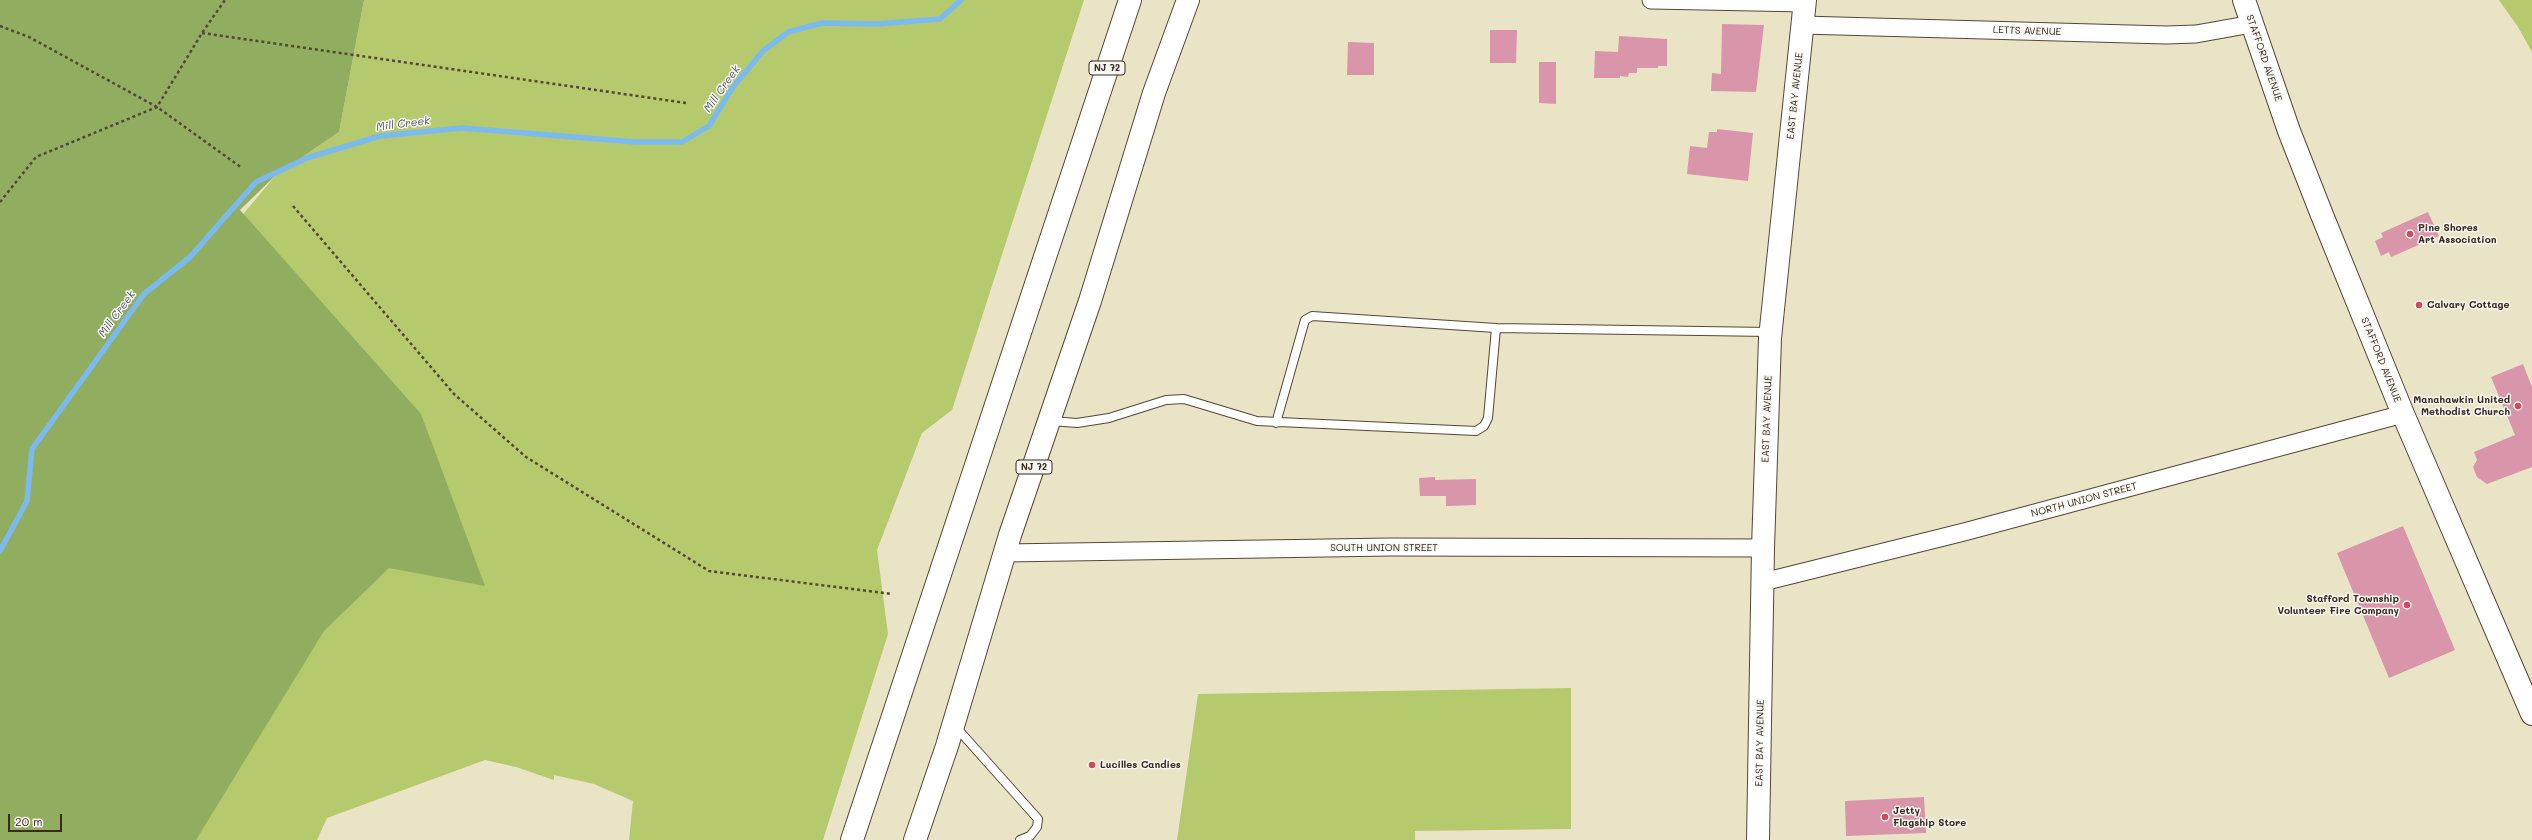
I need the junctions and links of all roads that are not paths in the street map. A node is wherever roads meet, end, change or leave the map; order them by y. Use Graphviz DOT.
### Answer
graph roads {
  1 [pos="1130,0"];
  2 [pos="1188,0"];
  3 [pos="1651,0"];
  4 [pos="2244,0"];
  5 [pos="1805,2"];
  6 [pos="2252,24"];
  7 [pos="1802,25"];
  8 [pos="1496,328"];
  9 [pos="1770,332"];
  10 [pos="2403,414"];
  11 [pos="1050,420"];
  12 [pos="1276,423"];
  13 [pos="1763,548"];
  14 [pos="1005,553"];
  15 [pos="1763,582"];
  16 [pos="2532,714"];
  17 [pos="953,724"];
  18 [pos="852,840"];
  19 [pos="915,840"];
  20 [pos="1020,840"];
  21 [pos="1758,840"];
  1 -- 18 [label="main road, NJ 72"];
  2 -- 11 [label="main road, NJ 72"];
  3 -- 5 [label="street"];
  4 -- 6 [label="main road, STAFFORD AVENUE"];
  5 -- 7 [label="main road, EAST BAY AVENUE"];
  6 -- 7 [label="street, LETTS AVENUE"];
  6 -- 10 [label="main road, STAFFORD AVENUE"];
  7 -- 9 [label="main road, EAST BAY AVENUE"];
  8 -- 9 [label="lane"];
  8 -- 12 [label="lane"];
  8 -- 12 [label="lane"];
  9 -- 13 [label="main road, EAST BAY AVENUE"];
  10 -- 15 [label="street, NORTH UNION STREET"];
  10 -- 16 [label="main road, STAFFORD AVENUE"];
  11 -- 12 [label="lane"];
  11 -- 14 [label="main road, NJ 72"];
  13 -- 14 [label="street, SOUTH UNION STREET"];
  13 -- 15 [label="main road, EAST BAY AVENUE"];
  14 -- 17 [label="main road, NJ 72"];
  15 -- 21 [label="main road, EAST BAY AVENUE"];
  17 -- 19 [label="main road, NJ 72"];
  17 -- 20 [label="lane"];
}
